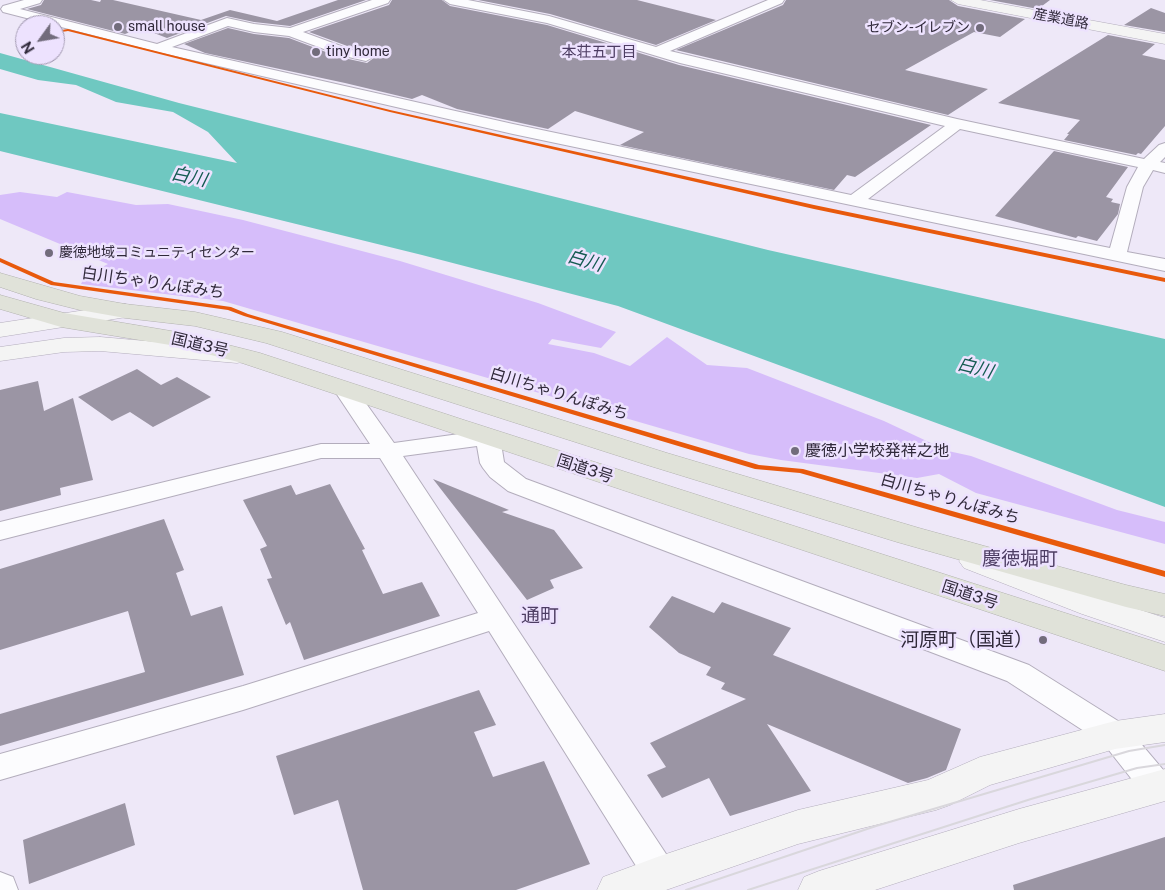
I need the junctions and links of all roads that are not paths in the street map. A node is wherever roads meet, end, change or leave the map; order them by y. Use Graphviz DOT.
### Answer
graph roads {
  1 [pos="36,0"];
  2 [pos="384,0"];
  3 [pos="450,0"];
  4 [pos="778,0"];
  5 [pos="958,0"];
  6 [pos="291,32"];
  7 [pos="1165,39"];
  8 [pos="158,48"];
  9 [pos="658,51"];
  10 [pos="366,57"];
  11 [pos="957,124"];
  12 [pos="1165,148"];
  13 [pos="1157,166"];
  14 [pos="854,202"];
  15 [pos="1117,256"];
  16 [pos="1165,265"];
  17 [pos="0,280"];
  18 [pos="0,302"];
  19 [pos="125,311"];
  20 [pos="61,320"];
  21 [pos="0,330"];
  22 [pos="0,354"];
  23 [pos="251,358"];
  24 [pos="345,390"];
  25 [pos="488,437"];
  26 [pos="386,451"];
  27 [pos="0,531"];
  28 [pos="908,535"];
  29 [pos="1165,605"];
  30 [pos="496,618"];
  31 [pos="1165,630"];
  32 [pos="1165,658"];
  33 [pos="1165,728"];
  34 [pos="1115,735"];
  35 [pos="0,766"];
  36 [pos="1161,786"];
  37 [pos="662,882"];
  38 [pos="618,890"];
  39 [pos="819,890"];
  1 -- 8 [label="street"];
  2 -- 6 [label="street"];
  3 -- 9 [label="street"];
  4 -- 9 [label="street"];
  5 -- 7 [label="street, 産業道路"];
  6 -- 8 [label="street"];
  6 -- 10 [label="street"];
  8 -- 14 [label="street"];
  9 -- 11 [label="street"];
  11 -- 13 [label="street"];
  11 -- 14 [label="street"];
  12 -- 13 [label="street"];
  13 -- 15 [label="street"];
  14 -- 15 [label="street"];
  15 -- 16 [label="street"];
  17 -- 19 [label="highway, 国道3号"];
  18 -- 20 [label="highway, 国道3号"];
  19 -- 20 [label="street"];
  19 -- 28 [label="highway, 国道3号"];
  20 -- 21 [label="street"];
  20 -- 23 [label="highway, 国道3号"];
  22 -- 23 [label="street"];
  23 -- 24 [label="highway, 国道3号"];
  24 -- 25 [label="highway, 国道3号"];
  24 -- 26 [label="street"];
  25 -- 26 [label="street"];
  25 -- 32 [label="highway, 国道3号"];
  25 -- 34 [label="street"];
  26 -- 27 [label="street"];
  26 -- 30 [label="street"];
  28 -- 29 [label="highway, 国道3号"];
  28 -- 31 [label="street"];
  30 -- 35 [label="street"];
  30 -- 37 [label="street"];
  33 -- 34 [label="street"];
  34 -- 36 [label="street"];
  34 -- 37 [label="street"];
  36 -- 39 [label="street"];
  37 -- 38 [label="street"];
}
